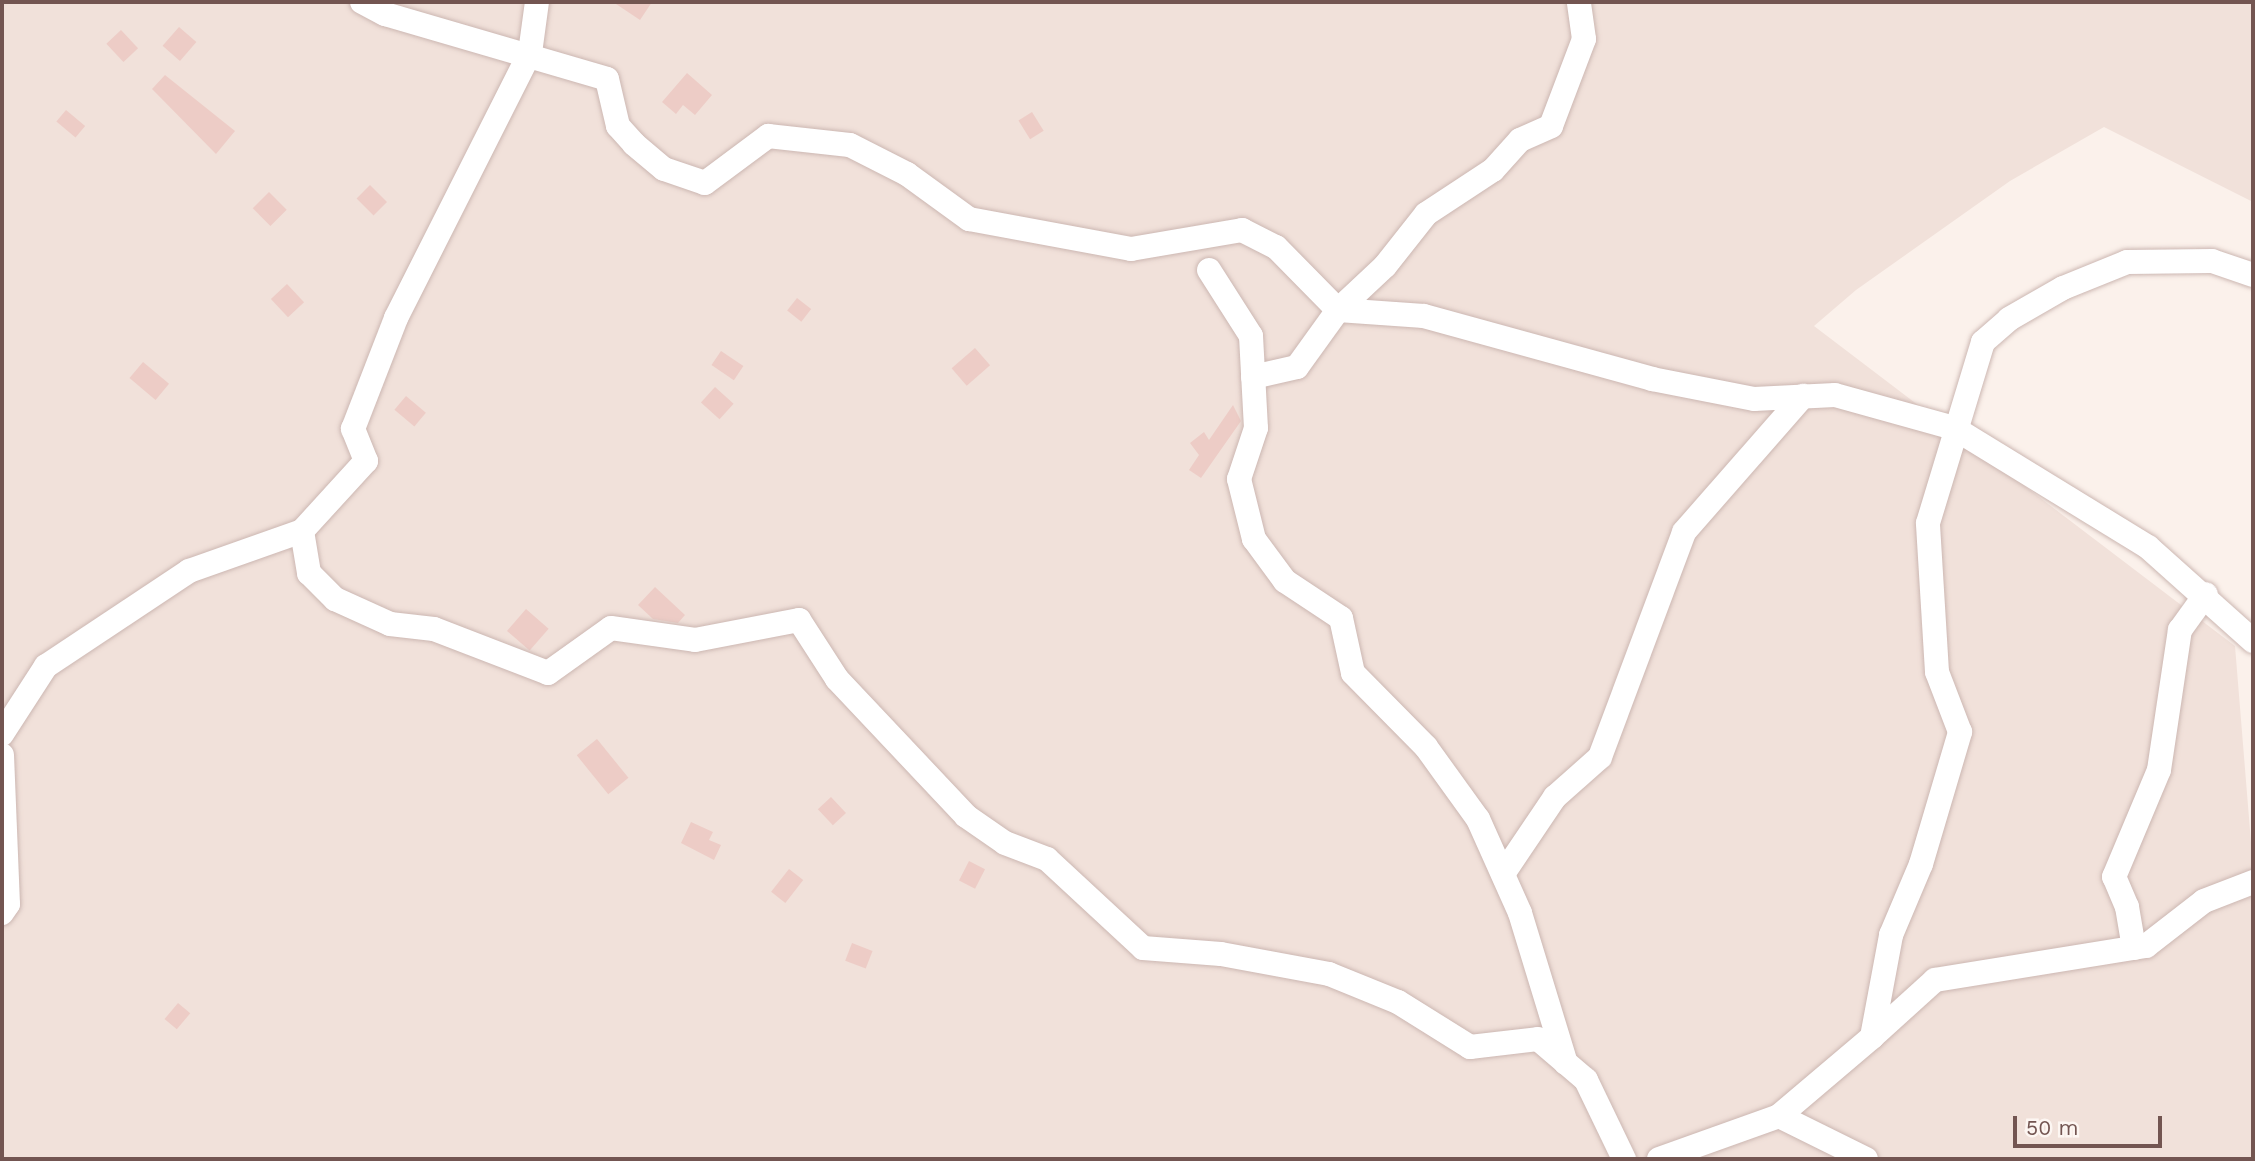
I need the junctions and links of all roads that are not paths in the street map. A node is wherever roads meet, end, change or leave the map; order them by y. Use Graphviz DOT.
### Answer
graph roads {
  1 [pos="362,2"];
  2 [pos="537,2"];
  3 [pos="1579,2"];
  4 [pos="530,52"];
  5 [pos="1209,270"];
  6 [pos="2253,275"];
  7 [pos="1338,310"];
  8 [pos="1253,377"];
  9 [pos="1803,396"];
  10 [pos="1954,428"];
  11 [pos="302,531"];
  12 [pos="2206,594"];
  13 [pos="2253,640"];
  14 [pos="2,734"];
  15 [pos="2,755"];
  16 [pos="1503,874"];
  17 [pos="2253,882"];
  18 [pos="2,913"];
  19 [pos="2134,948"];
  20 [pos="1872,1037"];
  21 [pos="1566,1063"];
  22 [pos="1779,1116"];
  23 [pos="1720,1149"];
  24 [pos="1624,1159"];
  25 [pos="1659,1159"];
  26 [pos="1866,1159"];
  1 -- 4 [label="street"];
  2 -- 4 [label="street"];
  3 -- 7 [label="street"];
  4 -- 7 [label="street"];
  4 -- 11 [label="street"];
  5 -- 8 [label="street"];
  6 -- 10 [label="street"];
  7 -- 8 [label="street"];
  7 -- 9 [label="street"];
  8 -- 16 [label="street"];
  9 -- 10 [label="street"];
  9 -- 16 [label="street"];
  10 -- 12 [label="street"];
  10 -- 20 [label="street"];
  11 -- 14 [label="street"];
  11 -- 21 [label="street"];
  12 -- 13 [label="street"];
  12 -- 19 [label="street"];
  15 -- 18 [label="street"];
  16 -- 21 [label="street"];
  17 -- 19 [label="street"];
  19 -- 20 [label="street"];
  20 -- 22 [label="street"];
  21 -- 24 [label="street"];
  22 -- 23 [label="street"];
  22 -- 26 [label="street"];
  23 -- 25 [label="street"];
}
